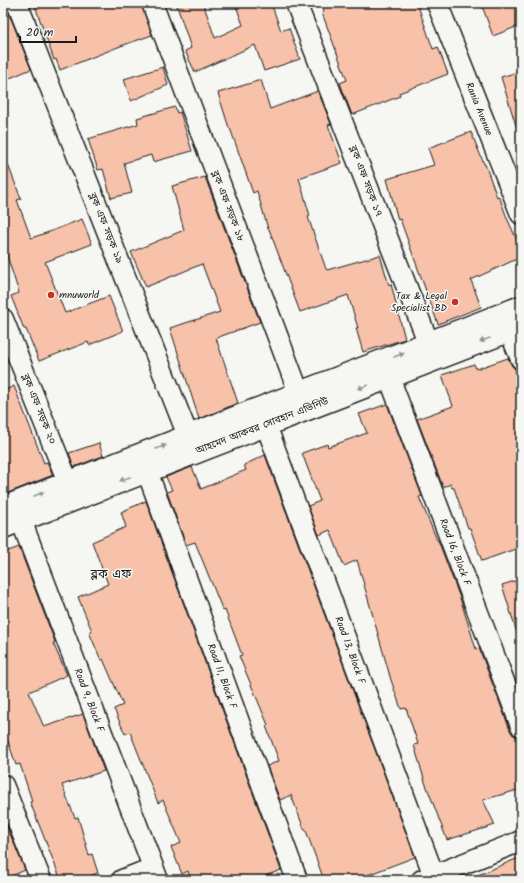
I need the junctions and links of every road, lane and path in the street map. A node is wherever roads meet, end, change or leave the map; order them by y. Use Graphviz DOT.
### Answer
graph roads {
  1 [pos="17,3"];
  2 [pos="152,3"];
  3 [pos="296,3"];
  4 [pos="437,3"];
  5 [pos="521,214"];
  6 [pos="521,307"];
  7 [pos="3,319"];
  8 [pos="515,328"];
  9 [pos="432,351"];
  10 [pos="521,359"];
  11 [pos="389,377"];
  12 [pos="302,401"];
  13 [pos="266,425"];
  14 [pos="192,444"];
  15 [pos="146,471"];
  16 [pos="71,491"];
  17 [pos="9,518"];
  18 [pos="521,726"];
  19 [pos="3,785"];
  20 [pos="521,841"];
  21 [pos="155,874"];
  22 [pos="428,878"];
  23 [pos="41,880"];
  24 [pos="122,880"];
  25 [pos="297,880"];
  1 -- 14 [label="street, ব্লক এফ সড়ক ১৯"];
  2 -- 12 [label="street, ব্লক এফ সড়ক ১৮"];
  3 -- 9 [label="street, ব্লক এফ সড়ক ১৭"];
  4 -- 5 [label="street, Rania Avenue"];
  6 -- 9 [label="street, আহমেদ আকবর সোবহান এভিনিউ"];
  7 -- 16 [label="street, ব্লক এফ সড়ক ২০"];
  8 -- 9 [label="street, আহমেদ আকবর সোবহান এভিনিউ, one-way"];
  8 -- 10 [label="street"];
  9 -- 11 [label="street, আহমেদ আকবর সোবহান এভিনিউ"];
  12 -- 9 [label="street, আহমেদ আকবর সোবহান এভিনিউ, one-way"];
  11 -- 12 [label="street, আহমেদ আকবর সোবহান এভিনিউ, one-way"];
  11 -- 18 [label="street, Road 16, Block F"];
  12 -- 13 [label="street, আহমেদ আকবর সোবহান এভিনিউ"];
  12 -- 14 [label="street, আহমেদ আকবর সোবহান এভিনিউ"];
  13 -- 14 [label="street, আহমেদ আকবর সোবহান এভিনিউ"];
  13 -- 22 [label="street, Road 13, Block F"];
  14 -- 15 [label="street, আহমেদ আকবর সোবহান এভিনিউ"];
  16 -- 14 [label="street, আহমেদ আকবর সোবহান এভিনিউ, one-way"];
  15 -- 16 [label="street, আহমেদ আকবর সোবহান এভিনিউ, one-way"];
  15 -- 25 [label="street, Road 11, Block F"];
  16 -- 17 [label="street, আহমেদ আকবর সোবহান এভিনিউ"];
  17 -- 21 [label="street, Road 9, Block F"];
  19 -- 23 [label="street"];
  20 -- 22 [label="street"];
  21 -- 24 [label="street"];
}
